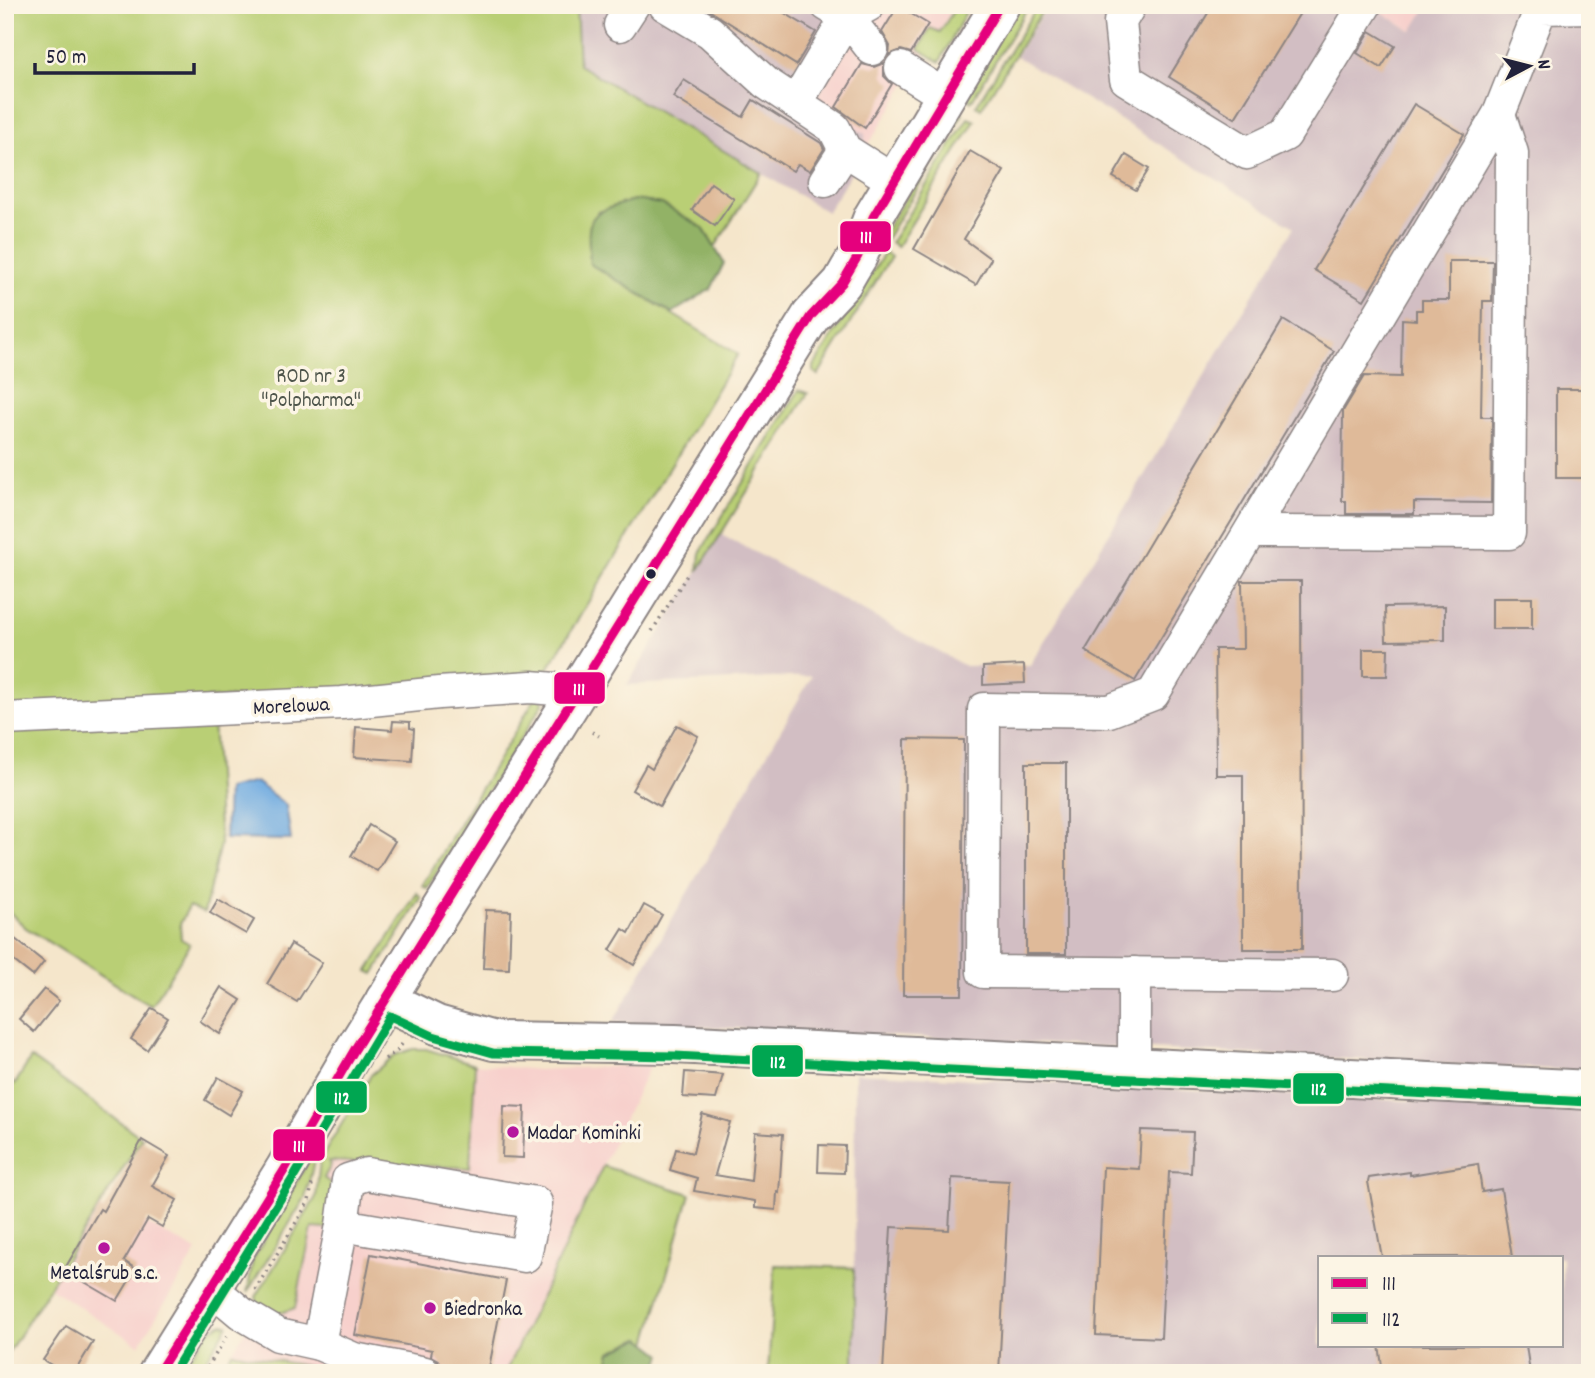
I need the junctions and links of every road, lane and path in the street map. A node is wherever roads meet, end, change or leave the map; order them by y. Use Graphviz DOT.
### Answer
graph roads {
  1 [pos="665,5"];
  2 [pos="1130,5"];
  3 [pos="1365,5"];
  4 [pos="1590,7"];
  5 [pos="992,8"];
  6 [pos="848,9"];
  7 [pos="872,49"];
  8 [pos="901,68"];
  9 [pos="945,96"];
  10 [pos="796,103"];
  11 [pos="1499,114"];
  12 [pos="845,150"];
  13 [pos="825,181"];
  14 [pos="894,181"];
  15 [pos="1251,531"];
  16 [pos="574,698"];
  17 [pos="5,719"];
  18 [pos="592,732"];
  19 [pos="599,736"];
  20 [pos="1135,973"];
  21 [pos="1332,975"];
  22 [pos="385,1000"];
  23 [pos="1134,1066"];
  24 [pos="1590,1090"];
  25 [pos="312,1180"];
  26 [pos="342,1225"];
  27 [pos="210,1287"];
  28 [pos="241,1312"];
  29 [pos="319,1344"];
  30 [pos="158,1373"];
  31 [pos="204,1373"];
  32 [pos="425,1373"];
  1 -- 10 [label="street"];
  2 -- 3 [label="street"];
  4 -- 11 [label="street"];
  5 -- 9 [label="main road"];
  6 -- 7 [label="street"];
  6 -- 10 [label="street"];
  8 -- 9 [label="street"];
  9 -- 14 [label="main road"];
  10 -- 12 [label="street"];
  11 -- 15 [label="street"];
  11 -- 15 [label="street"];
  12 -- 13 [label="street"];
  12 -- 14 [label="street"];
  14 -- 16 [label="main road"];
  15 -- 20 [label="street"];
  16 -- 17 [label="street, Morelowa"];
  16 -- 22 [label="main road"];
  18 -- 19 [label="path"];
  20 -- 21 [label="street"];
  20 -- 23 [label="street"];
  22 -- 23 [label="main road"];
  22 -- 27 [label="main road"];
  23 -- 24 [label="main road"];
  25 -- 28 [label="path"];
  26 -- 26 [label="street"];
  26 -- 29 [label="street"];
  27 -- 28 [label="street"];
  27 -- 30 [label="main road"];
  28 -- 29 [label="street"];
  28 -- 31 [label="path"];
  29 -- 32 [label="street"];
}
